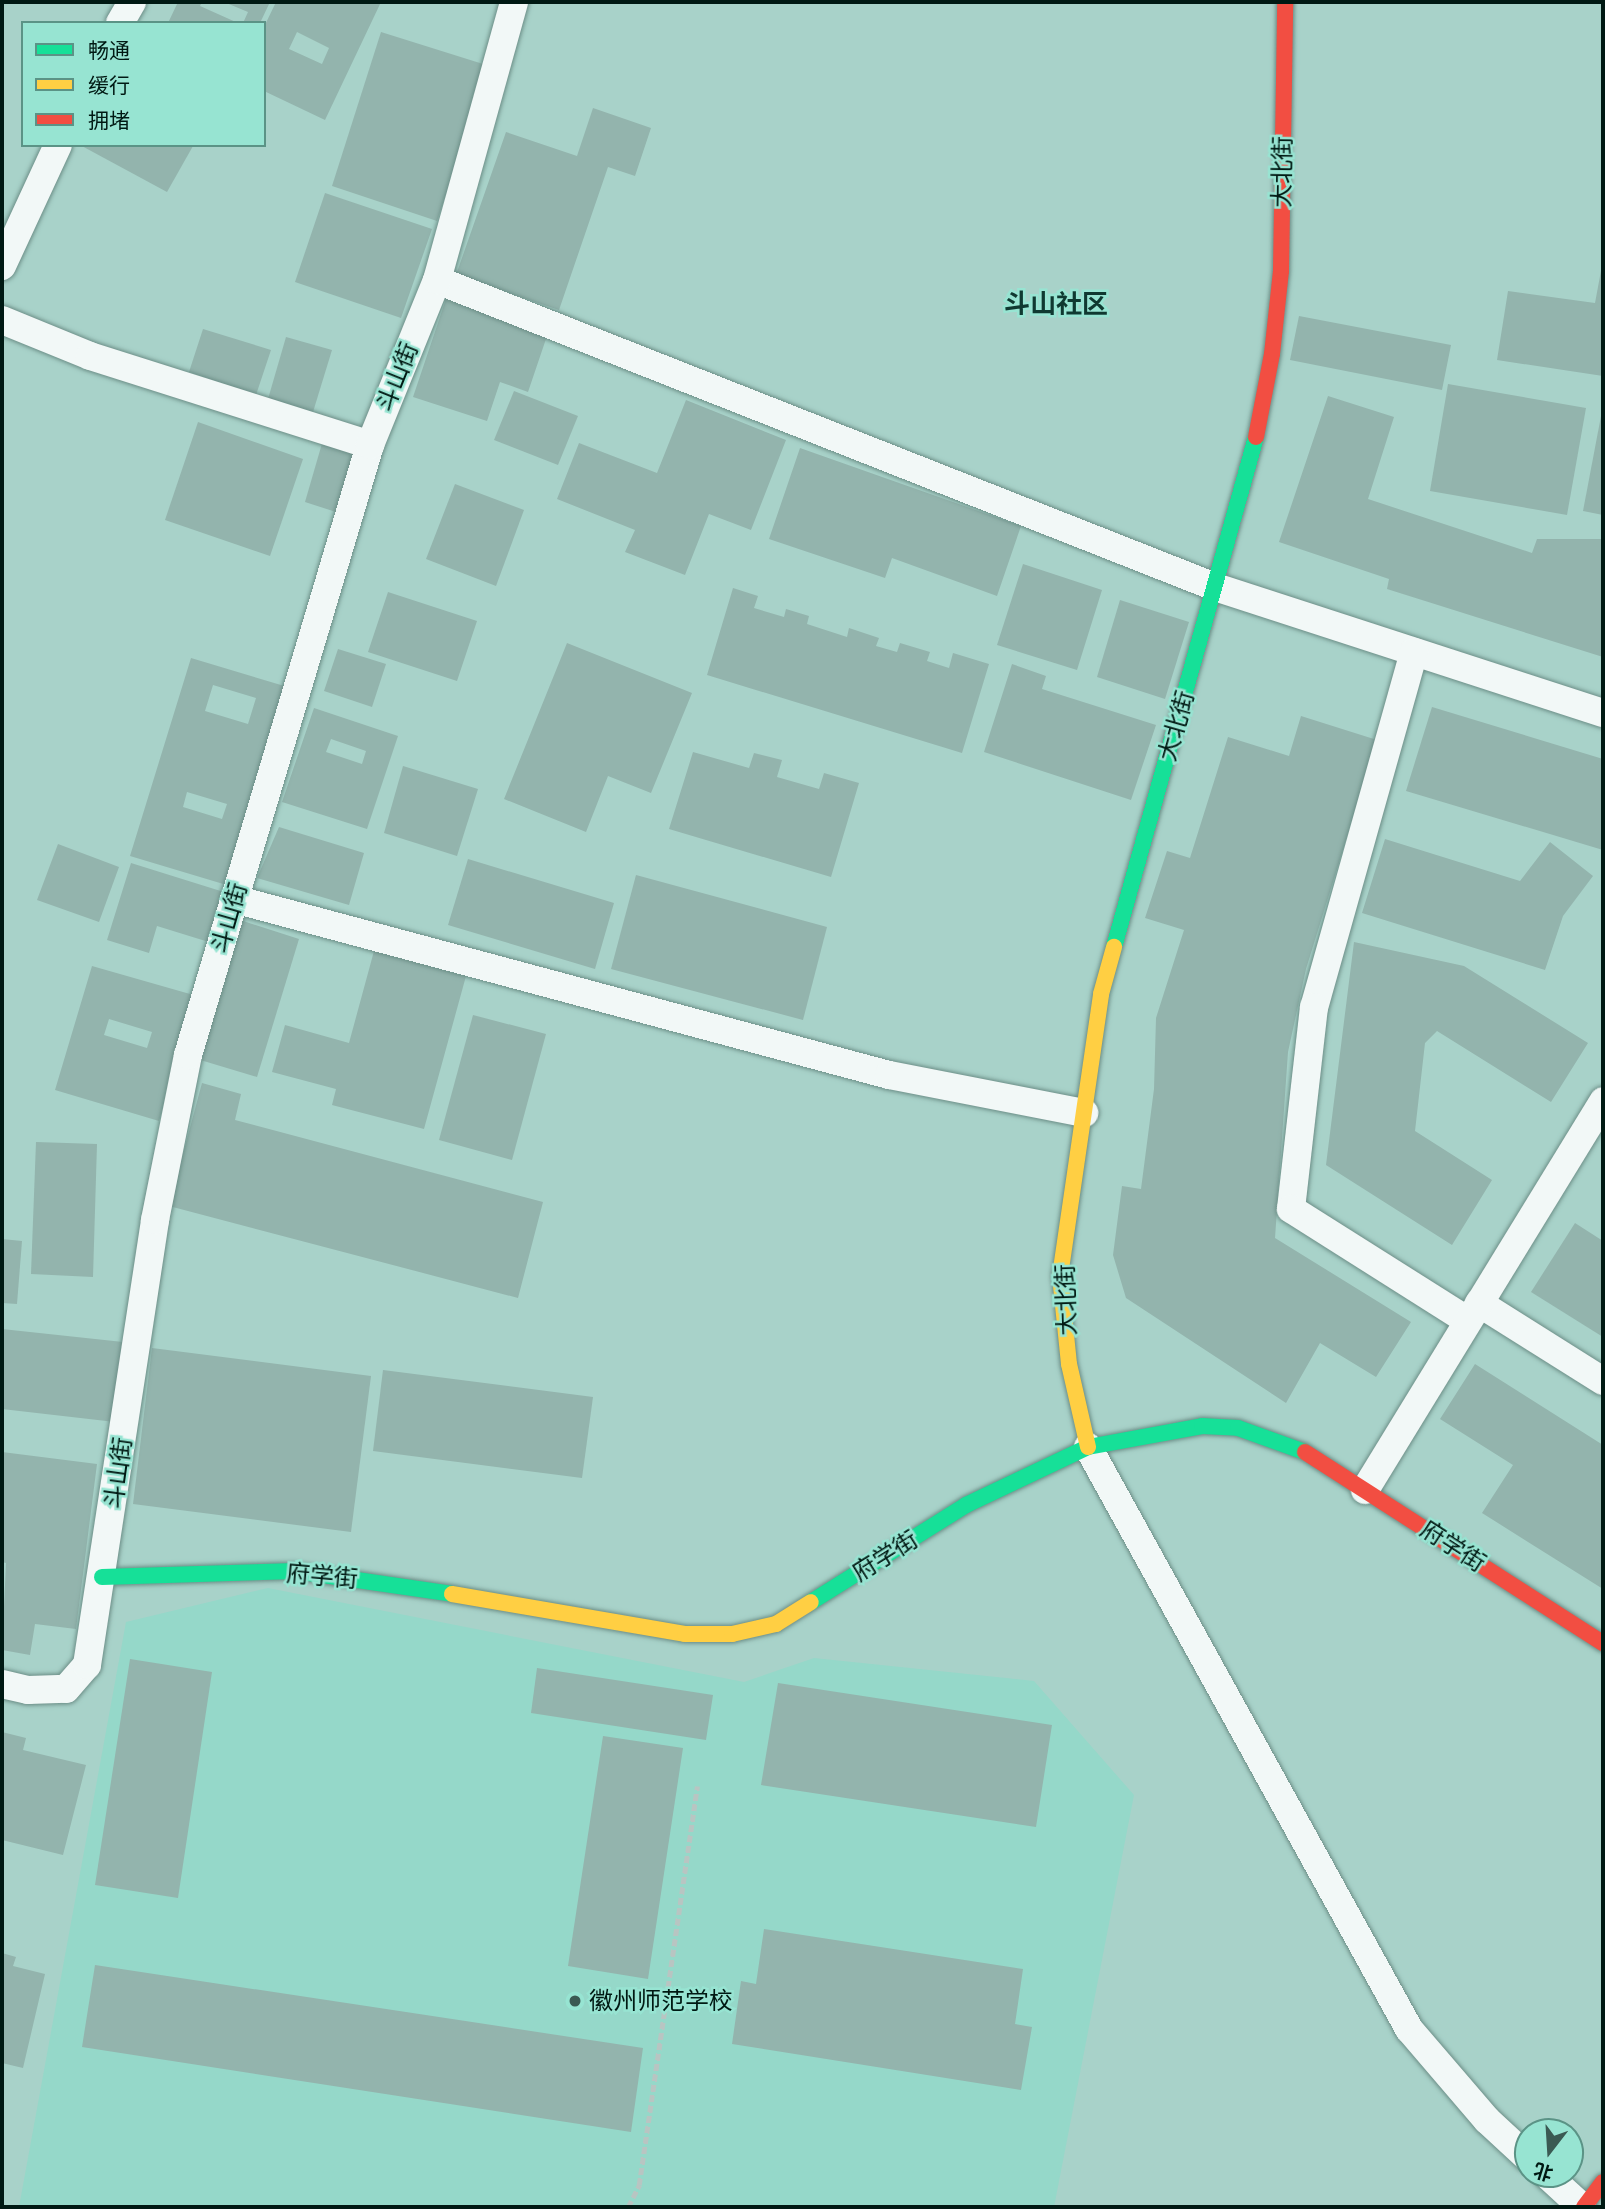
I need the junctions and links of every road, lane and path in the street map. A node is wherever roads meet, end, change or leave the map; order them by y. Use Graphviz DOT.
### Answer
graph roads {
  1 [pos="132,2"];
  2 [pos="514,2"];
  3 [pos="1285,2"];
  4 [pos="121,21"];
  5 [pos="57,147"];
  6 [pos="2,266"];
  7 [pos="437,280"];
  8 [pos="2,320"];
  9 [pos="370,445"];
  10 [pos="1215,587"];
  11 [pos="1414,652"];
  12 [pos="1603,713"];
  13 [pos="234,899"];
  14 [pos="1603,1101"];
  15 [pos="1084,1113"];
  16 [pos="1474,1312"];
  17 [pos="1603,1381"];
  18 [pos="1088,1447"];
  19 [pos="1365,1490"];
  20 [pos="102,1577"];
  21 [pos="1603,1643"];
  22 [pos="2,1684"];
  23 [pos="697,1786"];
  24 [pos="1514,2145"];
  25 [pos="1603,2182"];
  26 [pos="1562,2188"];
  27 [pos="628,2207"];
  28 [pos="1583,2207"];
  1 -- 4 [label="lane"];
  2 -- 7 [label="lane, 斗山街"];
  3 -- 10 [label="street, 大北街"];
  5 -- 6 [label="lane"];
  7 -- 9 [label="lane, 斗山街"];
  7 -- 10 [label="lane"];
  8 -- 9 [label="lane"];
  9 -- 13 [label="lane, 斗山街"];
  10 -- 11 [label="lane"];
  10 -- 15 [label="street, 大北街"];
  11 -- 12 [label="lane"];
  11 -- 16 [label="lane"];
  13 -- 15 [label="lane"];
  13 -- 20 [label="lane, 斗山街"];
  14 -- 16 [label="lane"];
  15 -- 18 [label="street, 大北街"];
  16 -- 17 [label="lane"];
  16 -- 19 [label="lane"];
  18 -- 19 [label="street, 府学街"];
  18 -- 20 [label="street, 府学街"];
  18 -- 24 [label="lane"];
  19 -- 21 [label="street, 府学街"];
  20 -- 22 [label="lane, 斗山街"];
  23 -- 27 [label="path"];
  25 -- 28 [label="street"];
  26 -- 28 [label="lane"];
}
